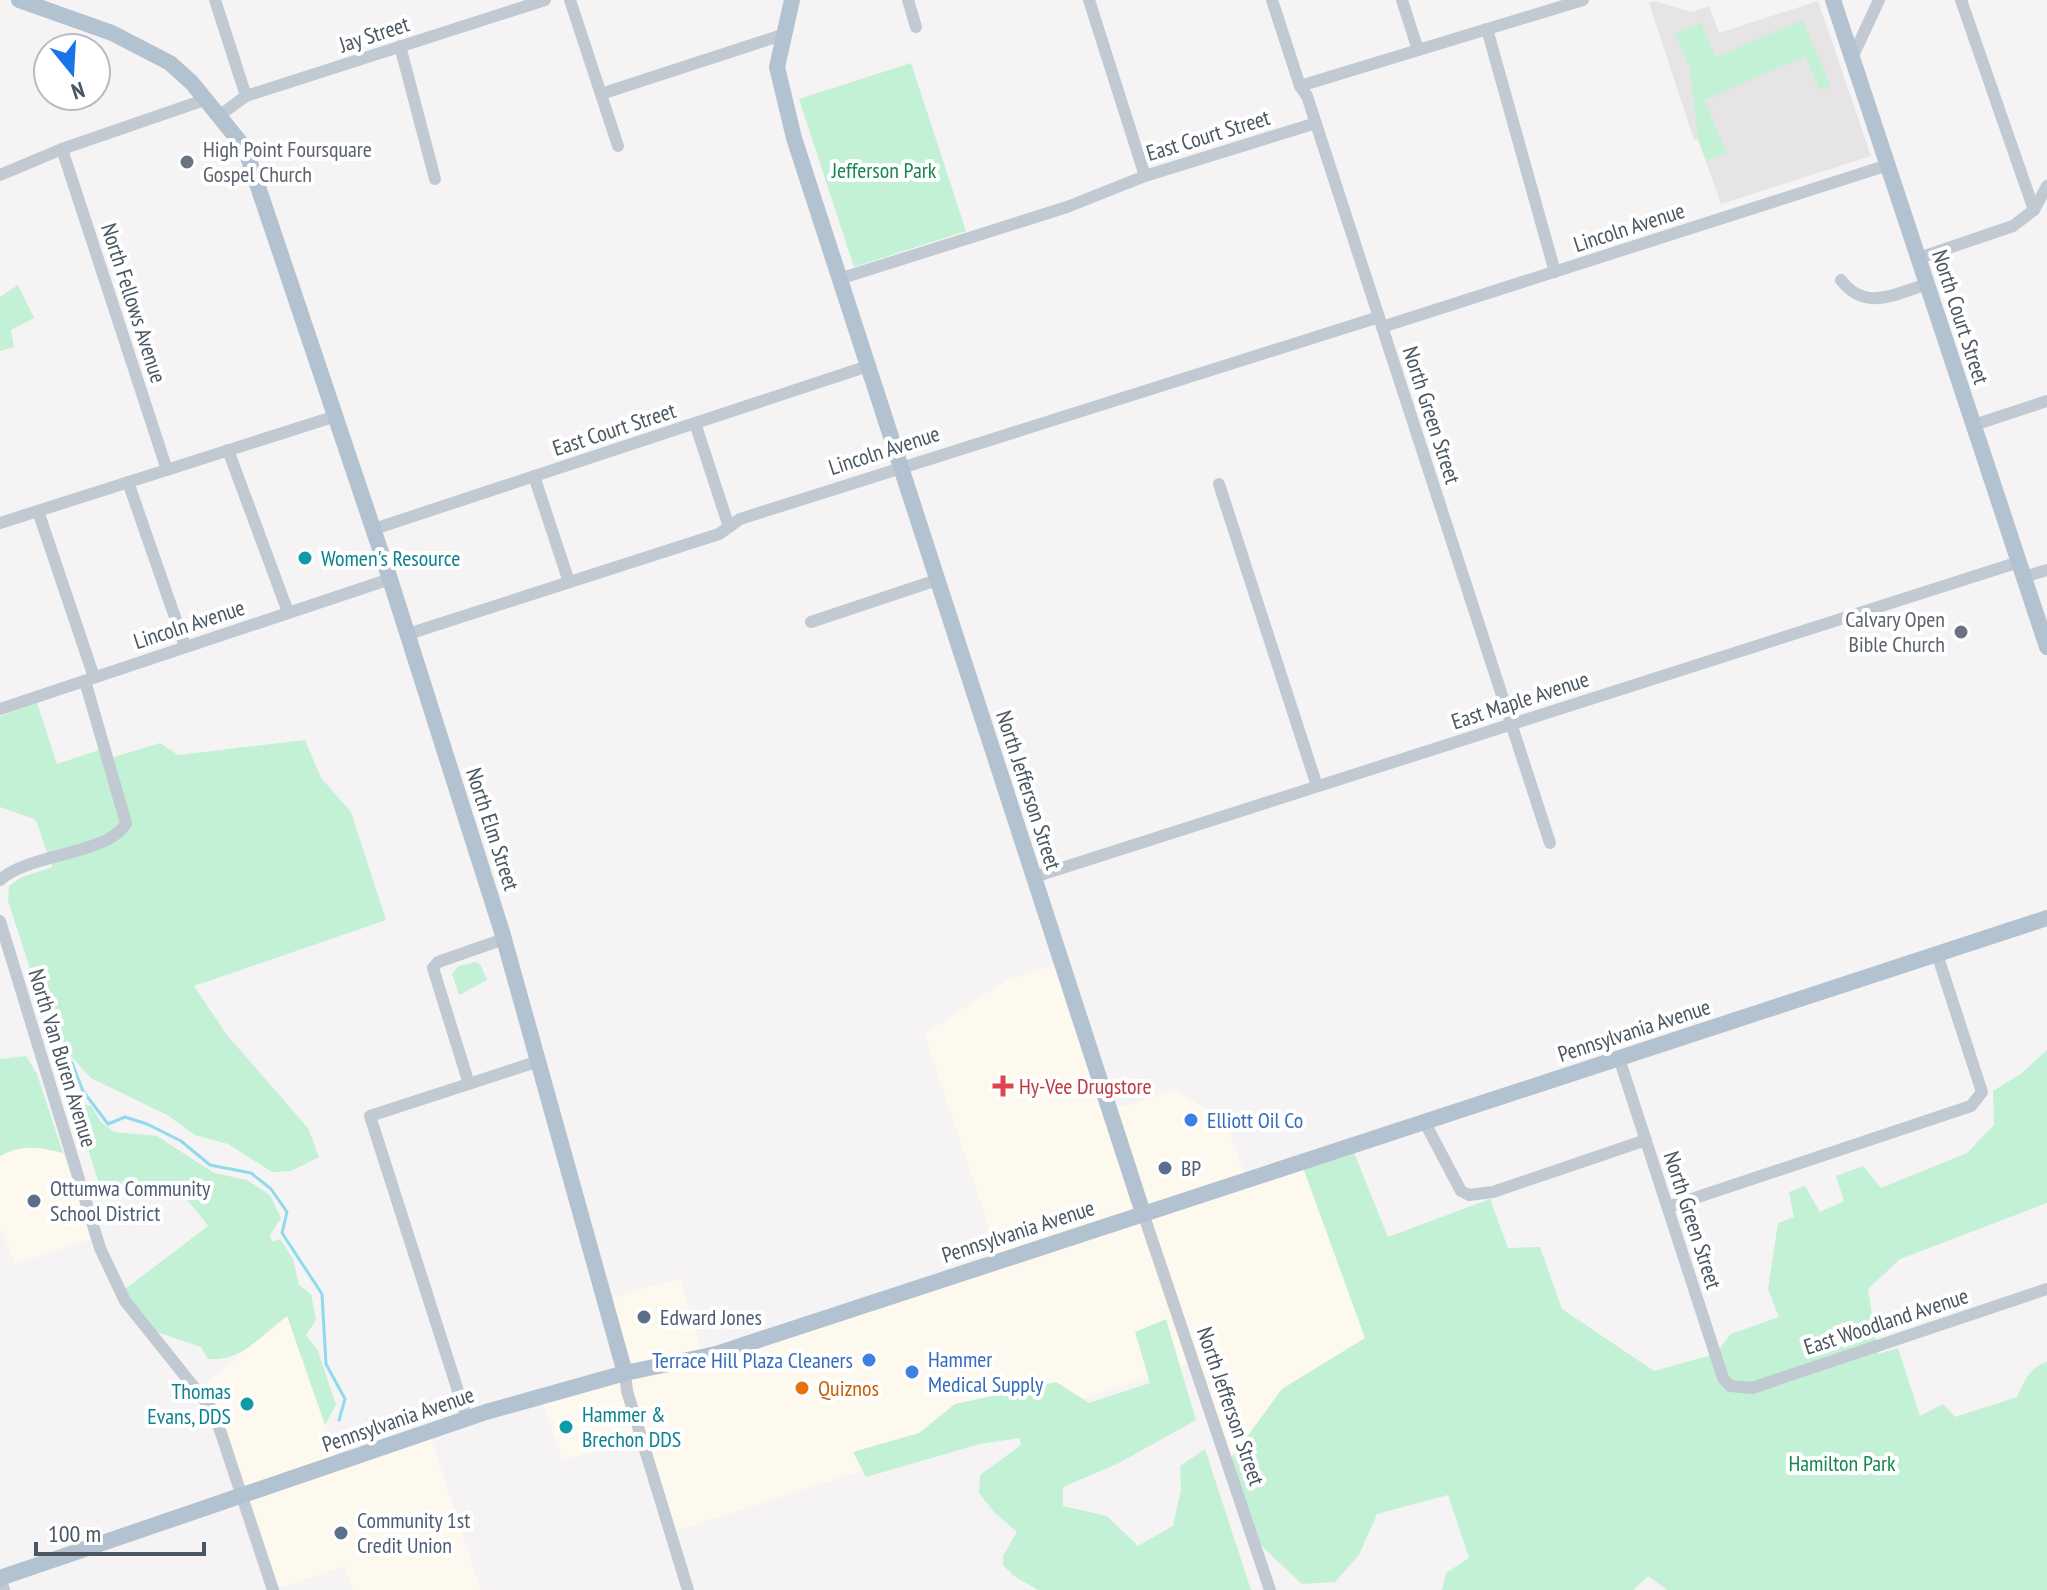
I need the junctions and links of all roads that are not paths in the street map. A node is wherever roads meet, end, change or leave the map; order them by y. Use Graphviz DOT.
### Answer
graph roads {
  1 [pos="19,0"];
  2 [pos="215,0"];
  3 [pos="545,0"];
  4 [pos="570,0"];
  5 [pos="792,0"];
  6 [pos="908,0"];
  7 [pos="1089,0"];
  8 [pos="1272,0"];
  9 [pos="1402,0"];
  10 [pos="1583,0"];
  11 [pos="1833,0"];
  12 [pos="1879,0"];
  13 [pos="1961,0"];
  14 [pos="916,27"];
  15 [pos="1487,29"];
  16 [pos="782,35"];
  17 [pos="400,46"];
  18 [pos="1418,50"];
  19 [pos="1852,58"];
  20 [pos="1300,86"];
  21 [pos="601,94"];
  22 [pos="246,96"];
  23 [pos="207,99"];
  24 [pos="220,115"];
  25 [pos="1316,123"];
  26 [pos="618,146"];
  27 [pos="62,149"];
  28 [pos="1888,165"];
  29 [pos="0,175"];
  30 [pos="1145,176"];
  31 [pos="435,179"];
  32 [pos="2047,186"];
  33 [pos="2034,210"];
  34 [pos="1919,258"];
  35 [pos="1555,272"];
  36 [pos="839,279"];
  37 [pos="1841,280"];
  38 [pos="1927,284"];
  39 [pos="1380,322"];
  40 [pos="868,366"];
  41 [pos="2047,401"];
  42 [pos="336,416"];
  43 [pos="695,423"];
  44 [pos="1974,425"];
  45 [pos="228,450"];
  46 [pos="900,465"];
  47 [pos="167,470"];
  48 [pos="534,476"];
  49 [pos="128,482"];
  50 [pos="1219,484"];
  51 [pos="38,511"];
  52 [pos="0,523"];
  53 [pos="729,527"];
  54 [pos="374,529"];
  55 [pos="2022,570"];
  56 [pos="2047,570"];
  57 [pos="390,579"];
  58 [pos="937,580"];
  59 [pos="569,582"];
  60 [pos="288,612"];
  61 [pos="811,622"];
  62 [pos="408,634"];
  63 [pos="185,646"];
  64 [pos="2047,647"];
  65 [pos="90,679"];
  66 [pos="0,709"];
  67 [pos="1511,724"];
  68 [pos="1317,786"];
  69 [pos="1550,843"];
  70 [pos="1034,877"];
  71 [pos="0,880"];
  72 [pos="2047,918"];
  73 [pos="0,921"];
  74 [pos="504,939"];
  75 [pos="1937,954"];
  76 [pos="1619,1058"];
  77 [pos="539,1061"];
  78 [pos="469,1084"];
  79 [pos="1424,1121"];
  80 [pos="1646,1140"];
  81 [pos="1668,1207"];
  82 [pos="1143,1213"];
  83 [pos="2047,1289"];
  84 [pos="625,1373"];
  85 [pos="1737,1388"];
  86 [pos="467,1419"];
  87 [pos="243,1495"];
  88 [pos="0,1578"];
  89 [pos="4,1590"];
  90 [pos="273,1590"];
  91 [pos="688,1590"];
  92 [pos="1270,1590"];
  1 -- 23 [label="main road, North Elm Street"];
  2 -- 22 [label="street"];
  3 -- 17 [label="street, Jay Street"];
  4 -- 21 [label="street"];
  5 -- 16 [label="main road, North Jefferson Street"];
  6 -- 14 [label="street"];
  7 -- 30 [label="street"];
  8 -- 20 [label="street, North Green Street"];
  9 -- 18 [label="street"];
  10 -- 15 [label="street"];
  11 -- 19 [label="main road, North Court Street"];
  12 -- 19 [label="street"];
  13 -- 33 [label="street"];
  15 -- 18 [label="street"];
  15 -- 35 [label="street"];
  16 -- 21 [label="street"];
  16 -- 36 [label="main road, North Jefferson Street"];
  17 -- 22 [label="street, Jay Street"];
  17 -- 31 [label="street"];
  18 -- 20 [label="street"];
  19 -- 28 [label="main road, North Court Street"];
  20 -- 25 [label="street, North Green Street"];
  21 -- 26 [label="street"];
  22 -- 24 [label="street, Jay Street"];
  23 -- 24 [label="main road, North Elm Street"];
  23 -- 27 [label="street"];
  24 -- 42 [label="main road, North Elm Street"];
  25 -- 30 [label="street, East Court Street"];
  25 -- 39 [label="street, North Green Street"];
  27 -- 29 [label="street"];
  27 -- 47 [label="street, North Fellows Avenue"];
  28 -- 34 [label="main road, North Court Street"];
  28 -- 35 [label="street, Lincoln Avenue"];
  30 -- 36 [label="street, East Court Street"];
  32 -- 33 [label="street"];
  33 -- 34 [label="street"];
  34 -- 38 [label="main road, North Court Street"];
  35 -- 39 [label="street, Lincoln Avenue"];
  36 -- 40 [label="main road, North Jefferson Street"];
  37 -- 38 [label="street"];
  38 -- 44 [label="main road, North Court Street"];
  39 -- 46 [label="street, Lincoln Avenue"];
  39 -- 67 [label="street, North Green Street"];
  40 -- 43 [label="street, East Court Street"];
  40 -- 46 [label="main road, North Jefferson Street"];
  41 -- 44 [label="street"];
  42 -- 45 [label="street"];
  42 -- 54 [label="main road, North Elm Street"];
  43 -- 48 [label="street, East Court Street"];
  43 -- 53 [label="street"];
  44 -- 55 [label="main road, North Court Street"];
  45 -- 47 [label="street"];
  45 -- 60 [label="street"];
  46 -- 53 [label="street, Lincoln Avenue"];
  46 -- 58 [label="main road, North Jefferson Street"];
  47 -- 49 [label="street"];
  48 -- 54 [label="street, East Court Street"];
  48 -- 59 [label="street"];
  49 -- 51 [label="street"];
  49 -- 63 [label="street"];
  50 -- 68 [label="street"];
  51 -- 52 [label="street"];
  51 -- 65 [label="street"];
  53 -- 59 [label="street, Lincoln Avenue"];
  54 -- 57 [label="main road, North Elm Street"];
  55 -- 56 [label="street, East Maple Avenue"];
  55 -- 64 [label="main road, North Court Street"];
  55 -- 67 [label="street, East Maple Avenue"];
  57 -- 60 [label="street, Lincoln Avenue"];
  57 -- 62 [label="main road, North Elm Street"];
  58 -- 61 [label="street"];
  58 -- 70 [label="main road, North Jefferson Street"];
  59 -- 62 [label="street, Lincoln Avenue"];
  60 -- 63 [label="street, Lincoln Avenue"];
  62 -- 74 [label="main road, North Elm Street"];
  63 -- 65 [label="street, Lincoln Avenue"];
  65 -- 66 [label="street, Lincoln Avenue"];
  65 -- 71 [label="street"];
  67 -- 68 [label="street, East Maple Avenue"];
  67 -- 69 [label="street, North Green Street"];
  68 -- 70 [label="street, East Maple Avenue"];
  70 -- 82 [label="main road, North Jefferson Street"];
  72 -- 75 [label="main road, Pennsylvania Avenue"];
  73 -- 87 [label="street, North Van Buren Avenue"];
  74 -- 77 [label="main road, North Elm Street"];
  74 -- 78 [label="street"];
  75 -- 76 [label="main road, Pennsylvania Avenue"];
  75 -- 81 [label="street"];
  76 -- 79 [label="main road, Pennsylvania Avenue"];
  76 -- 80 [label="street, North Green Street"];
  77 -- 78 [label="street"];
  77 -- 84 [label="main road, North Elm Street"];
  78 -- 86 [label="street"];
  79 -- 80 [label="street"];
  79 -- 82 [label="main road, Pennsylvania Avenue"];
  80 -- 81 [label="street, North Green Street"];
  81 -- 85 [label="street, North Green Street"];
  82 -- 84 [label="main road, Pennsylvania Avenue"];
  82 -- 92 [label="street, North Jefferson Street"];
  83 -- 85 [label="street, East Woodland Avenue"];
  84 -- 86 [label="main road, Pennsylvania Avenue"];
  84 -- 91 [label="street, North Elm Street"];
  86 -- 87 [label="main road, Pennsylvania Avenue"];
  87 -- 88 [label="main road, Pennsylvania Avenue"];
  87 -- 90 [label="street, North Van Buren Avenue"];
  88 -- 89 [label="street"];
}
